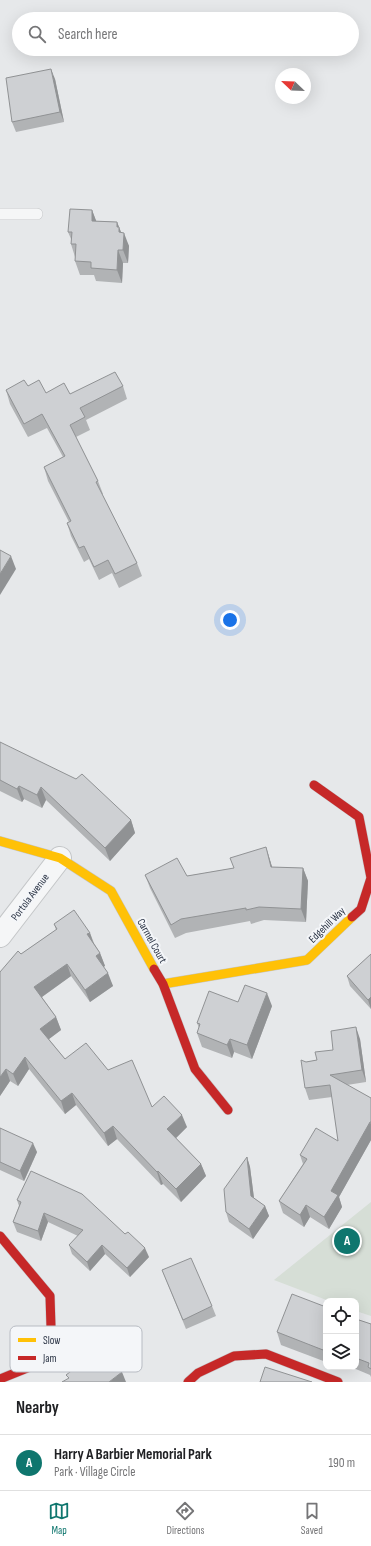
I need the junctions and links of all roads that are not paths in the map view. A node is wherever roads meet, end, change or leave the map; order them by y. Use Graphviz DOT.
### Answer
graph roads {
  1 [pos="0,214"];
  2 [pos="37,214"];
  3 [pos="314,785"];
  4 [pos="0,841"];
  5 [pos="60,858"];
  6 [pos="368,899"];
  7 [pos="0,936"];
  8 [pos="163,984"];
  9 [pos="228,1110"];
  10 [pos="0,1236"];
  11 [pos="51,1326"];
  12 [pos="17,1372"];
  13 [pos="0,1379"];
  14 [pos="188,1382"];
  15 [pos="338,1382"];
  1 -- 2 [label="lane"];
  3 -- 6 [label="street, Edgehill Way"];
  4 -- 5 [label="street, Carmel Court"];
  5 -- 7 [label="street, Portola Avenue"];
  5 -- 8 [label="street, Carmel Court"];
  6 -- 8 [label="street, Edgehill Way"];
  8 -- 9 [label="street, Carmel Court"];
  10 -- 11 [label="street"];
  12 -- 13 [label="street"];
  14 -- 15 [label="street"];
}
